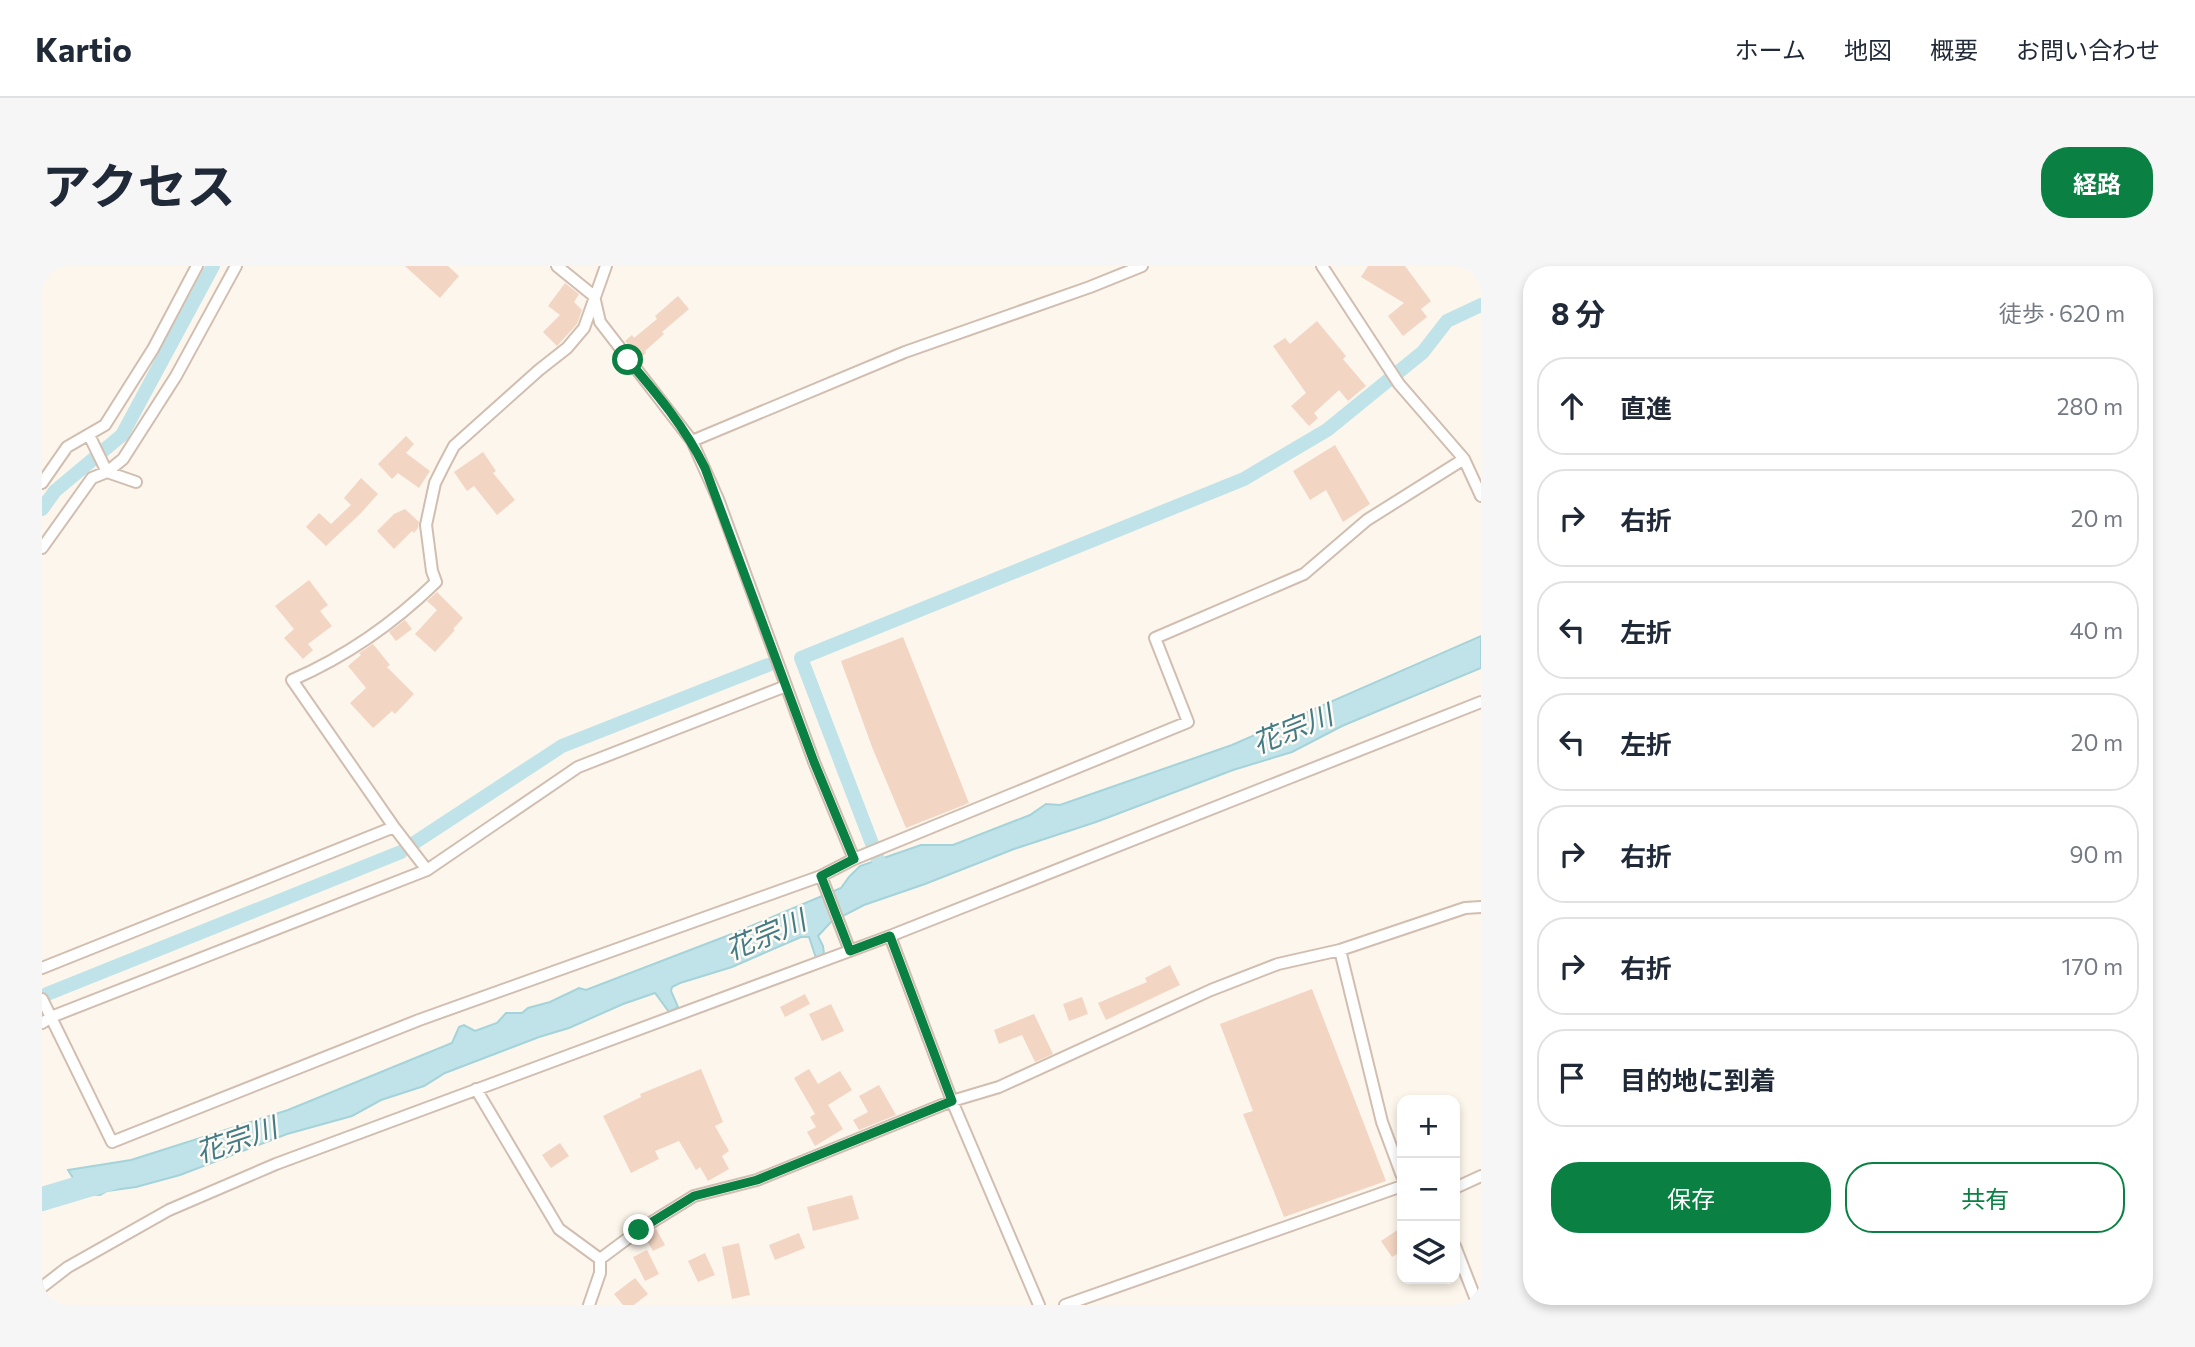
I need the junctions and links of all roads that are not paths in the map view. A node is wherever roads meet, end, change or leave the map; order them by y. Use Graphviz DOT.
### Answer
graph roads {
  1 [pos="197,266"];
  2 [pos="236,266"];
  3 [pos="557,266"];
  4 [pos="606,266"];
  5 [pos="1142,266"];
  6 [pos="1322,266"];
  7 [pos="594,296"];
  8 [pos="89,435"];
  9 [pos="692,441"];
  10 [pos="1464,459"];
  11 [pos="107,472"];
  12 [pos="136,482"];
  13 [pos="42,483"];
  14 [pos="1481,496"];
  15 [pos="42,548"];
  16 [pos="786,686"];
  17 [pos="1481,702"];
  18 [pos="394,827"];
  19 [pos="854,859"];
  20 [pos="427,870"];
  21 [pos="823,881"];
  22 [pos="1481,907"];
  23 [pos="890,936"];
  24 [pos="848,945"];
  25 [pos="1340,950"];
  26 [pos="42,968"];
  27 [pos="42,999"];
  28 [pos="46,1020"];
  29 [pos="476,1089"];
  30 [pos="954,1104"];
  31 [pos="1397,1162"];
  32 [pos="1481,1176"];
  33 [pos="1460,1186"];
  34 [pos="1397,1188"];
  35 [pos="600,1259"];
  36 [pos="1460,1259"];
  37 [pos="42,1287"];
  38 [pos="589,1305"];
  39 [pos="1039,1305"];
  40 [pos="1065,1305"];
  41 [pos="1478,1305"];
  1 -- 8 [label="street"];
  2 -- 11 [label="street"];
  3 -- 7 [label="street"];
  4 -- 7 [label="street"];
  5 -- 9 [label="street"];
  6 -- 10 [label="street"];
  7 -- 9 [label="street"];
  7 -- 18 [label="street"];
  8 -- 11 [label="street"];
  8 -- 13 [label="street"];
  9 -- 16 [label="street"];
  10 -- 14 [label="street"];
  10 -- 19 [label="street"];
  11 -- 12 [label="street"];
  11 -- 15 [label="street"];
  16 -- 19 [label="street"];
  16 -- 20 [label="street"];
  17 -- 23 [label="street"];
  18 -- 20 [label="street"];
  18 -- 26 [label="street"];
  19 -- 21 [label="street"];
  20 -- 28 [label="street"];
  21 -- 24 [label="street"];
  21 -- 28 [label="street"];
  22 -- 25 [label="street"];
  23 -- 24 [label="street"];
  23 -- 30 [label="street"];
  24 -- 29 [label="street"];
  25 -- 30 [label="street"];
  25 -- 31 [label="street"];
  27 -- 28 [label="street"];
  29 -- 35 [label="street"];
  29 -- 37 [label="street"];
  30 -- 35 [label="street"];
  30 -- 39 [label="street"];
  32 -- 33 [label="street"];
  34 -- 40 [label="street"];
  35 -- 38 [label="street"];
  36 -- 41 [label="street"];
}
